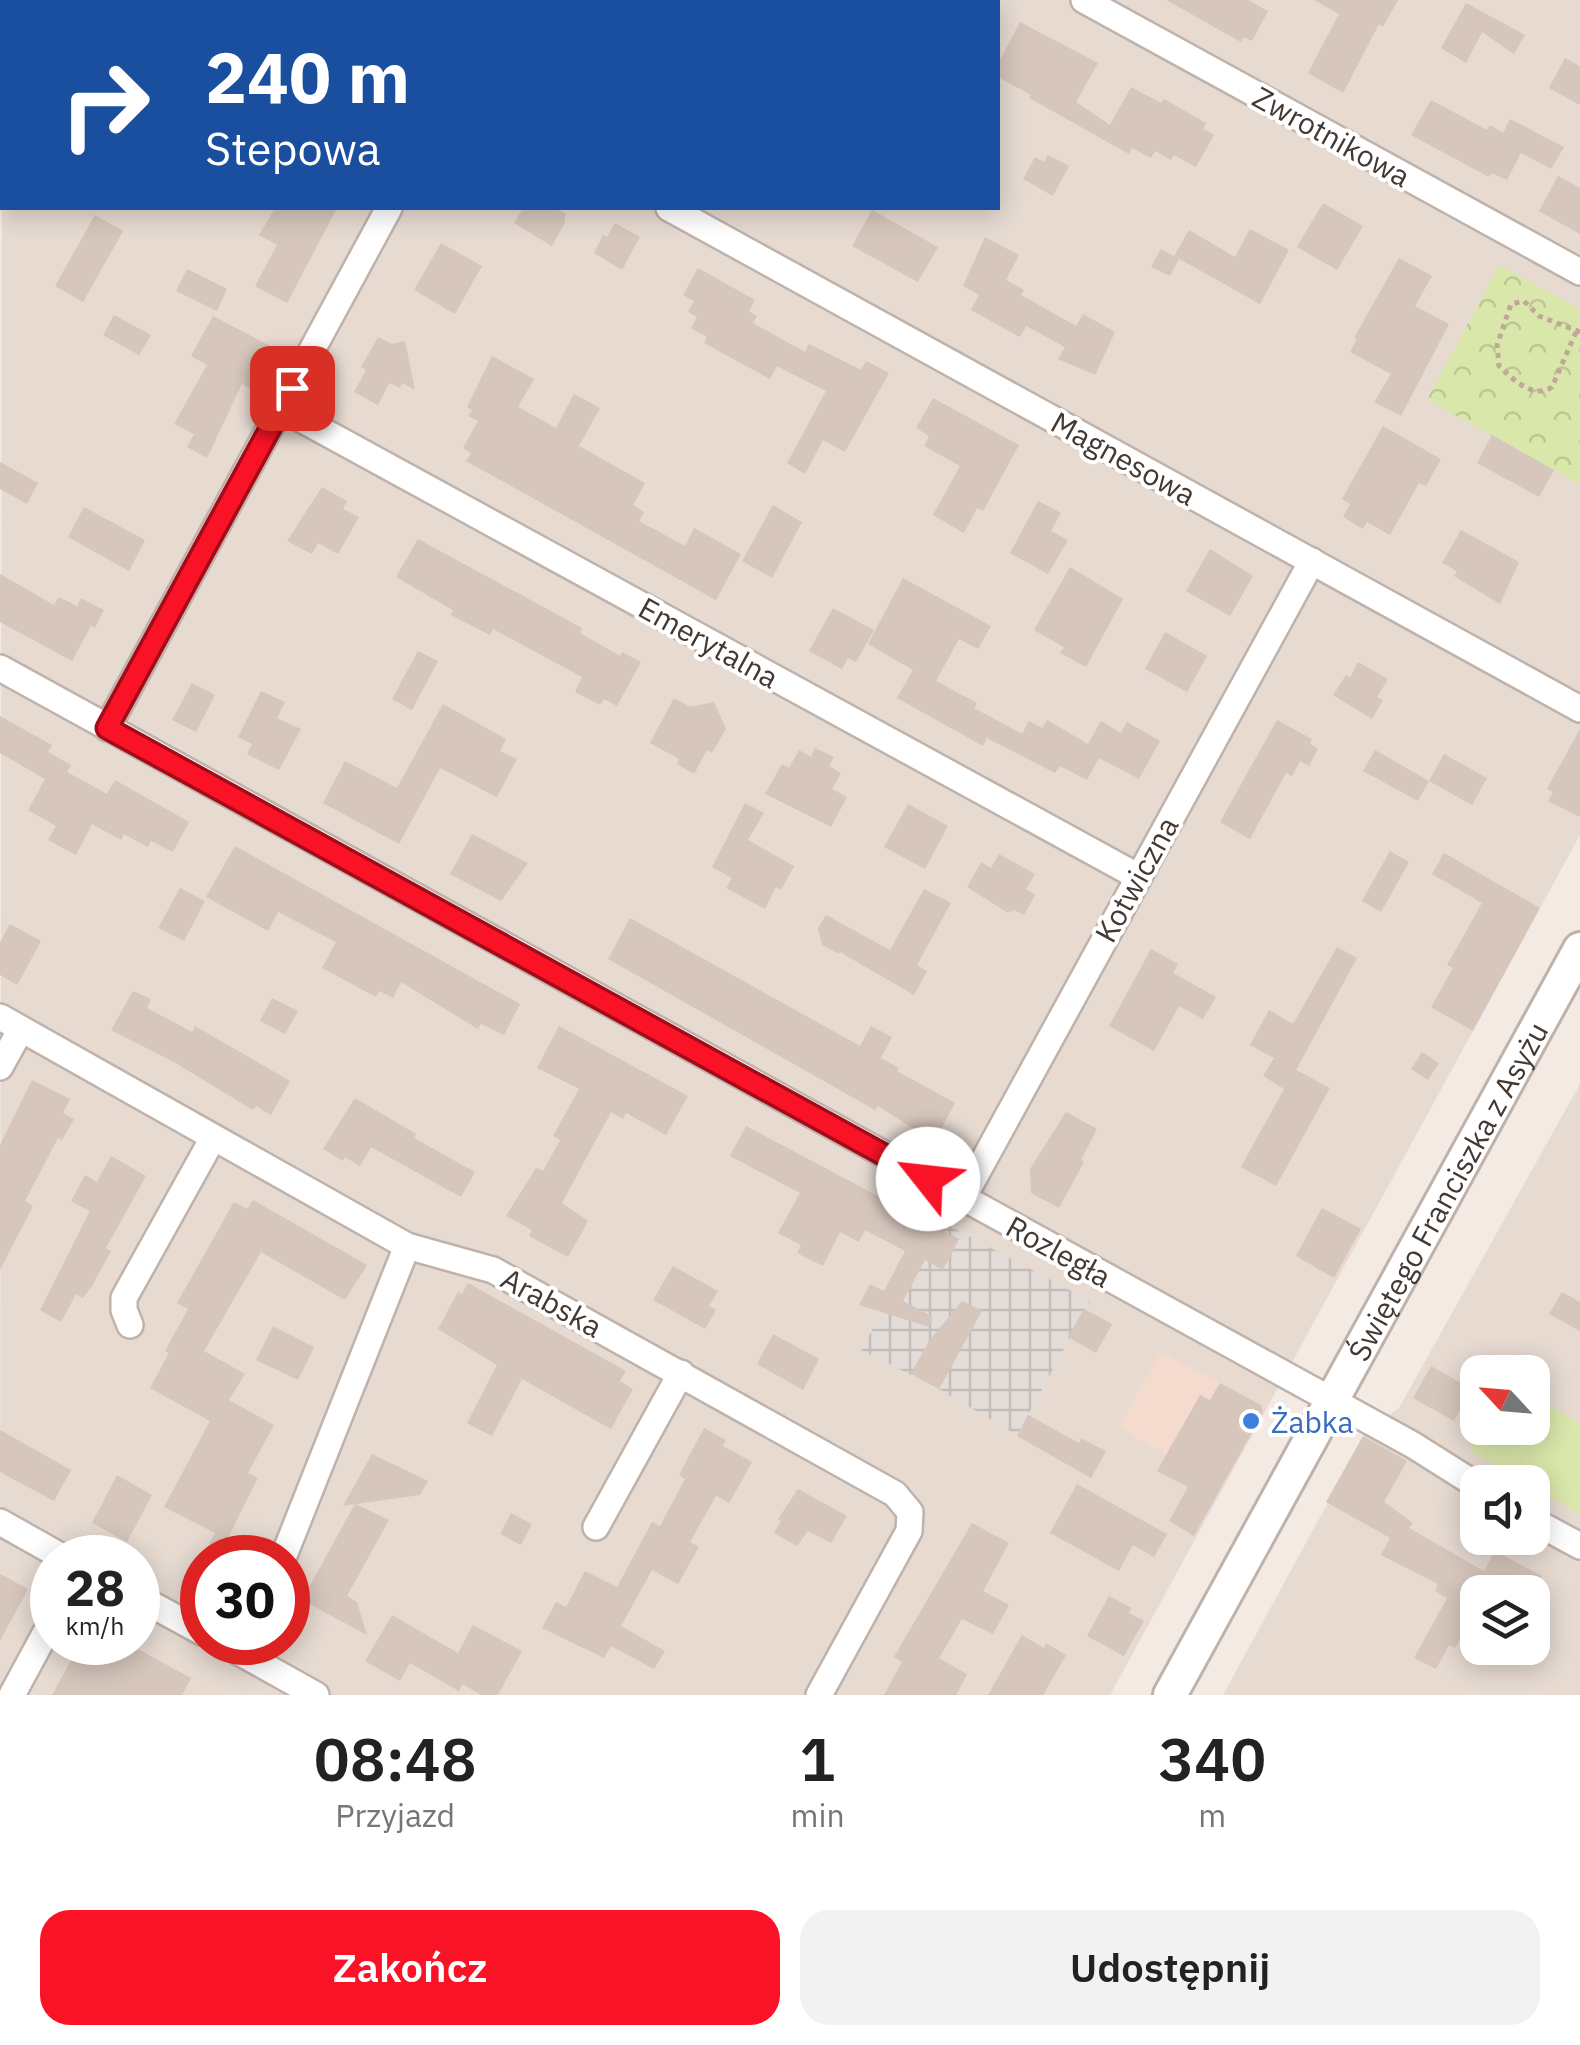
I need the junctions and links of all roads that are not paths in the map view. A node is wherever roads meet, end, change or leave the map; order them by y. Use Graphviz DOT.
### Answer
graph roads {
  1 [pos="1084,0"];
  2 [pos="389,210"];
  3 [pos="672,210"];
  4 [pos="1580,272"];
  5 [pos="281,408"];
  6 [pos="1312,561"];
  7 [pos="0,668"];
  8 [pos="1580,709"];
  9 [pos="107,728"];
  10 [pos="1137,876"];
  11 [pos="1580,949"];
  12 [pos="11,1023"];
  13 [pos="0,1068"];
  14 [pos="213,1138"];
  15 [pos="962,1198"];
  16 [pos="407,1246"];
  17 [pos="130,1325"];
  18 [pos="681,1373"];
  19 [pos="1330,1400"];
  20 [pos="1460,1475"];
  21 [pos="0,1522"];
  22 [pos="596,1527"];
  23 [pos="1550,1530"];
  24 [pos="292,1535"];
  25 [pos="30,1539"];
  26 [pos="1580,1546"];
  27 [pos="30,1662"];
  28 [pos="266,1665"];
  29 [pos="12,1695"];
  30 [pos="316,1695"];
  31 [pos="819,1695"];
  32 [pos="1170,1695"];
  1 -- 4 [label="street, Zwrotnikowa"];
  2 -- 5 [label="street"];
  3 -- 6 [label="street, Magnesowa"];
  5 -- 9 [label="street"];
  5 -- 10 [label="street, Emerytalna"];
  6 -- 8 [label="street, Magnesowa"];
  6 -- 10 [label="street, Kotwiczna"];
  7 -- 9 [label="street, Rozległa"];
  9 -- 15 [label="street, Rozległa"];
  10 -- 15 [label="street, Kotwiczna"];
  11 -- 19 [label="street, Świętego Franciszka z Asyżu"];
  12 -- 13 [label="street"];
  12 -- 14 [label="street, Arabska"];
  14 -- 16 [label="street, Arabska"];
  14 -- 17 [label="street"];
  15 -- 19 [label="street, Rozległa"];
  16 -- 18 [label="street, Arabska"];
  16 -- 24 [label="street"];
  18 -- 22 [label="street"];
  18 -- 31 [label="street, Arabska"];
  19 -- 20 [label="street, Rozległa"];
  19 -- 32 [label="street, Świętego Franciszka z Asyżu"];
  21 -- 25 [label="street"];
  23 -- 26 [label="street"];
  27 -- 29 [label="street"];
  28 -- 30 [label="street"];
}
